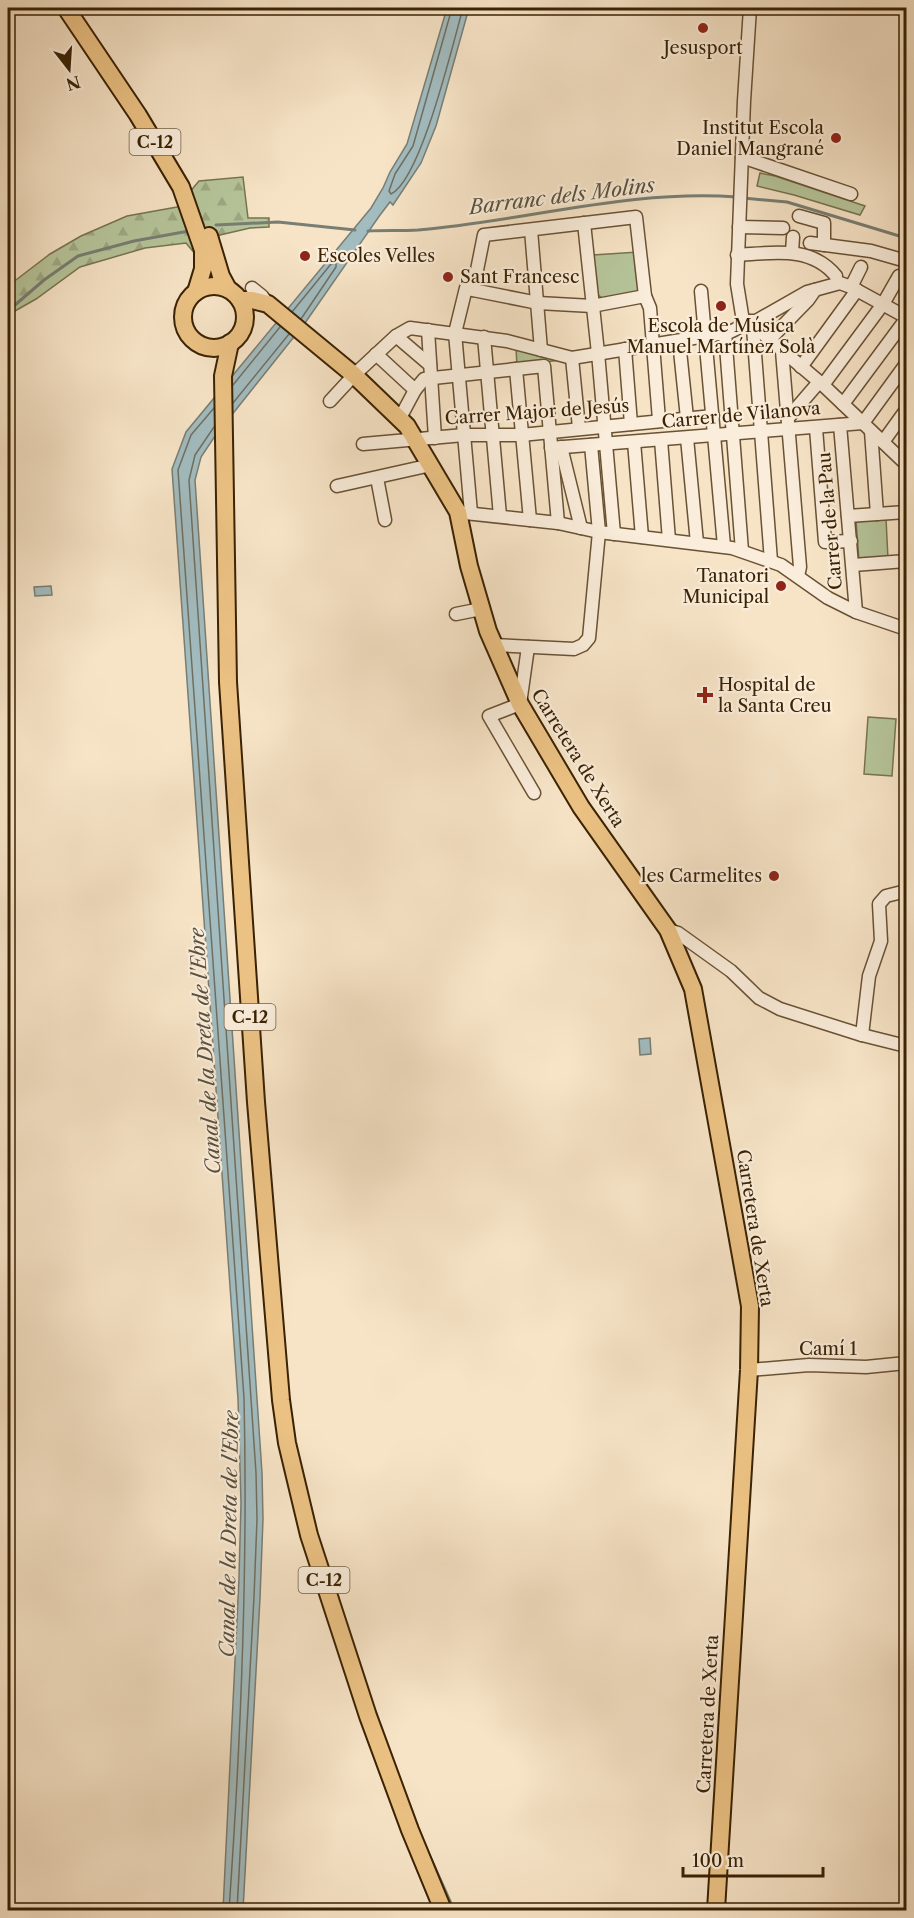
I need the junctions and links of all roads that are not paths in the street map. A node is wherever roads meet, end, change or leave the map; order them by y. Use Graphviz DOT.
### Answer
graph roads {
  1 [pos="66,8"];
  2 [pos="78,8"];
  3 [pos="750,8"];
  4 [pos="742,157"];
  5 [pos="851,194"];
  6 [pos="799,216"];
  7 [pos="584,223"];
  8 [pos="739,227"];
  9 [pos="783,228"];
  10 [pos="531,230"];
  11 [pos="793,237"];
  12 [pos="810,243"];
  13 [pos="824,245"];
  14 [pos="792,252"];
  15 [pos="737,255"];
  16 [pos="906,261"];
  17 [pos="861,267"];
  18 [pos="836,276"];
  19 [pos="899,276"];
  20 [pos="854,288"];
  21 [pos="816,289"];
  22 [pos="473,290"];
  23 [pos="701,291"];
  24 [pos="196,292"];
  25 [pos="241,294"];
  26 [pos="645,296"];
  27 [pos="538,303"];
  28 [pos="883,304"];
  29 [pos="592,306"];
  30 [pos="273,312"];
  31 [pos="906,318"];
  32 [pos="244,324"];
  33 [pos="748,324"];
  34 [pos="428,330"];
  35 [pos="455,333"];
  36 [pos="725,333"];
  37 [pos="396,336"];
  38 [pos="706,336"];
  39 [pos="484,337"];
  40 [pos="769,340"];
  41 [pos="679,341"];
  42 [pos="230,343"];
  43 [pos="203,345"];
  44 [pos="652,345"];
  45 [pos="625,349"];
  46 [pos="541,350"];
  47 [pos="782,351"];
  48 [pos="598,353"];
  49 [pos="376,354"];
  50 [pos="572,358"];
  51 [pos="906,364"];
  52 [pos="430,365"];
  53 [pos="801,367"];
  54 [pos="516,369"];
  55 [pos="488,372"];
  56 [pos="354,375"];
  57 [pos="459,375"];
  58 [pos="223,378"];
  59 [pos="431,378"];
  60 [pos="821,383"];
  61 [pos="415,390"];
  62 [pos="330,401"];
  63 [pos="843,404"];
  64 [pos="713,416"];
  65 [pos="904,417"];
  66 [pos="400,418"];
  67 [pos="687,418"];
  68 [pos="659,420"];
  69 [pos="631,424"];
  70 [pos="788,424"];
  71 [pos="840,425"];
  72 [pos="604,426"];
  73 [pos="579,428"];
  74 [pos="816,428"];
  75 [pos="867,428"];
  76 [pos="549,432"];
  77 [pos="761,433"];
  78 [pos="464,435"];
  79 [pos="521,435"];
  80 [pos="733,435"];
  81 [pos="494,436"];
  82 [pos="715,436"];
  83 [pos="435,438"];
  84 [pos="687,438"];
  85 [pos="416,439"];
  86 [pos="661,440"];
  87 [pos="634,442"];
  88 [pos="883,442"];
  89 [pos="363,444"];
  90 [pos="606,444"];
  91 [pos="591,445"];
  92 [pos="556,447"];
  93 [pos="906,464"];
  94 [pos="431,465"];
  95 [pos="376,478"];
  96 [pos="337,486"];
  97 [pos="464,512"];
  98 [pos="906,512"];
  99 [pos="877,514"];
  100 [pos="500,516"];
  101 [pos="848,516"];
  102 [pos="385,520"];
  103 [pos="530,520"];
  104 [pos="558,523"];
  105 [pos="581,528"];
  106 [pos="599,532"];
  107 [pos="614,534"];
  108 [pos="642,537"];
  109 [pos="669,540"];
  110 [pos="850,541"];
  111 [pos="697,543"];
  112 [pos="724,546"];
  113 [pos="742,551"];
  114 [pos="771,561"];
  115 [pos="906,561"];
  116 [pos="853,565"];
  117 [pos="796,574"];
  118 [pos="482,609"];
  119 [pos="856,612"];
  120 [pos="456,614"];
  121 [pos="906,628"];
  122 [pos="493,645"];
  123 [pos="528,647"];
  124 [pos="520,704"];
  125 [pos="534,794"];
  126 [pos="906,891"];
  127 [pos="668,930"];
  128 [pos="862,1035"];
  129 [pos="906,1046"];
  130 [pos="906,1363"];
  131 [pos="749,1370"];
  132 [pos="443,1911"];
  133 [pos="716,1911"];
  1 -- 24 [label="main road, C-12"];
  2 -- 25 [label="main road, C-12"];
  3 -- 4 [label="street"];
  4 -- 5 [label="street"];
  4 -- 8 [label="street"];
  6 -- 13 [label="street"];
  7 -- 10 [label="street"];
  7 -- 26 [label="street"];
  7 -- 29 [label="street"];
  8 -- 9 [label="street"];
  8 -- 15 [label="street"];
  10 -- 22 [label="street"];
  10 -- 27 [label="street"];
  11 -- 14 [label="street"];
  12 -- 13 [label="street"];
  13 -- 16 [label="street"];
  14 -- 15 [label="street"];
  14 -- 18 [label="street"];
  15 -- 33 [label="street"];
  17 -- 20 [label="street"];
  19 -- 28 [label="street"];
  20 -- 21 [label="street"];
  20 -- 28 [label="street"];
  20 -- 53 [label="street"];
  21 -- 33 [label="street"];
  21 -- 40 [label="street"];
  22 -- 27 [label="street"];
  22 -- 35 [label="street"];
  23 -- 38 [label="street"];
  24 -- 25 [label="main road"];
  24 -- 43 [label="main road, C-12"];
  25 -- 30 [label="main road"];
  25 -- 32 [label="main road, C-12"];
  26 -- 29 [label="street"];
  26 -- 44 [label="street"];
  27 -- 29 [label="street"];
  27 -- 46 [label="street"];
  28 -- 31 [label="street"];
  28 -- 60 [label="street"];
  29 -- 48 [label="street"];
  30 -- 32 [label="main road"];
  30 -- 56 [label="main road"];
  31 -- 63 [label="street"];
  32 -- 42 [label="main road, C-12"];
  33 -- 36 [label="street"];
  33 -- 40 [label="street"];
  33 -- 77 [label="street"];
  34 -- 35 [label="street"];
  34 -- 37 [label="street"];
  34 -- 52 [label="street"];
  35 -- 39 [label="street"];
  35 -- 57 [label="street"];
  36 -- 38 [label="street"];
  36 -- 80 [label="street"];
  37 -- 49 [label="street"];
  37 -- 52 [label="street"];
  38 -- 41 [label="street"];
  38 -- 64 [label="street"];
  39 -- 46 [label="street"];
  39 -- 55 [label="street"];
  40 -- 47 [label="street"];
  41 -- 44 [label="street"];
  41 -- 67 [label="street"];
  42 -- 43 [label="main road"];
  42 -- 58 [label="main road, C-12"];
  43 -- 58 [label="main road, C-12"];
  44 -- 45 [label="street"];
  44 -- 68 [label="street"];
  45 -- 48 [label="street"];
  45 -- 69 [label="street"];
  46 -- 50 [label="street"];
  47 -- 53 [label="street"];
  47 -- 70 [label="street"];
  48 -- 50 [label="street"];
  48 -- 72 [label="street"];
  49 -- 56 [label="street"];
  49 -- 61 [label="street"];
  50 -- 73 [label="street"];
  51 -- 75 [label="street"];
  52 -- 59 [label="street"];
  53 -- 60 [label="street"];
  54 -- 55 [label="street"];
  54 -- 76 [label="street"];
  54 -- 79 [label="street"];
  55 -- 57 [label="street"];
  55 -- 81 [label="street"];
  56 -- 62 [label="street"];
  56 -- 66 [label="main road"];
  57 -- 59 [label="street"];
  57 -- 78 [label="street"];
  58 -- 132 [label="main road, C-12"];
  59 -- 61 [label="street"];
  59 -- 83 [label="street"];
  60 -- 63 [label="street"];
  60 -- 70 [label="street"];
  61 -- 66 [label="street"];
  63 -- 75 [label="street"];
  64 -- 67 [label="street, Carrer Major de Jesús"];
  64 -- 82 [label="street"];
  65 -- 88 [label="street"];
  66 -- 85 [label="main road"];
  67 -- 68 [label="street, Carrer Major de Jesús"];
  68 -- 69 [label="street, Carrer Major de Jesús"];
  69 -- 72 [label="street, Carrer Major de Jesús"];
  70 -- 74 [label="street, Carrer de Vilanova"];
  70 -- 77 [label="street, Carrer de Vilanova"];
  70 -- 117 [label="street"];
  71 -- 74 [label="street, Carrer de Vilanova"];
  71 -- 75 [label="street, Carrer de Vilanova"];
  71 -- 101 [label="street, Carrer de la Pau"];
  72 -- 73 [label="street, Carrer Major de Jesús"];
  72 -- 90 [label="street"];
  73 -- 76 [label="street, Carrer Major de Jesús"];
  74 -- 110 [label="street"];
  75 -- 88 [label="street"];
  75 -- 99 [label="street"];
  76 -- 79 [label="street, Carrer Major de Jesús"];
  76 -- 92 [label="street"];
  77 -- 80 [label="street, Carrer de Vilanova"];
  77 -- 114 [label="street"];
  78 -- 81 [label="street, Carrer Major de Jesús"];
  78 -- 83 [label="street, Carrer Major de Jesús"];
  78 -- 97 [label="street"];
  79 -- 81 [label="street, Carrer Major de Jesús"];
  79 -- 103 [label="street"];
  80 -- 82 [label="street, Carrer de Vilanova"];
  80 -- 113 [label="street"];
  81 -- 100 [label="street"];
  82 -- 84 [label="street, Carrer de Vilanova"];
  82 -- 112 [label="street"];
  83 -- 85 [label="street, Carrer Major de Jesús"];
  84 -- 86 [label="street, Carrer de Vilanova"];
  84 -- 111 [label="street"];
  85 -- 89 [label="street, Carrer Major de Jesús"];
  85 -- 94 [label="main road"];
  86 -- 87 [label="street, Carrer de Vilanova"];
  86 -- 109 [label="street"];
  87 -- 90 [label="street, Carrer de Vilanova"];
  87 -- 108 [label="street"];
  88 -- 93 [label="street"];
  90 -- 91 [label="street, Carrer de Vilanova"];
  90 -- 107 [label="street"];
  91 -- 92 [label="street, Carrer de Vilanova"];
  91 -- 106 [label="street"];
  92 -- 104 [label="street"];
  92 -- 105 [label="street"];
  94 -- 95 [label="street"];
  94 -- 97 [label="main road"];
  95 -- 96 [label="street"];
  95 -- 102 [label="street"];
  97 -- 100 [label="street"];
  97 -- 118 [label="main road, Carretera de Xerta"];
  98 -- 99 [label="street"];
  99 -- 101 [label="street"];
  100 -- 103 [label="street"];
  101 -- 110 [label="street, Carrer de la Pau"];
  103 -- 104 [label="street"];
  104 -- 105 [label="street"];
  105 -- 106 [label="street"];
  106 -- 107 [label="street"];
  106 -- 123 [label="street"];
  107 -- 108 [label="street"];
  108 -- 109 [label="street"];
  109 -- 111 [label="street"];
  110 -- 116 [label="street, Carrer de la Pau"];
  111 -- 112 [label="street"];
  112 -- 113 [label="street"];
  113 -- 114 [label="street"];
  114 -- 117 [label="street"];
  115 -- 116 [label="street"];
  116 -- 119 [label="street, Carrer de la Pau"];
  117 -- 119 [label="street"];
  118 -- 120 [label="street"];
  118 -- 122 [label="main road, Carretera de Xerta"];
  119 -- 121 [label="street"];
  122 -- 123 [label="street"];
  122 -- 124 [label="main road, Carretera de Xerta"];
  123 -- 124 [label="street"];
  124 -- 125 [label="street"];
  124 -- 127 [label="main road, Carretera de Xerta"];
  126 -- 128 [label="street"];
  127 -- 128 [label="street"];
  127 -- 131 [label="main road, Carretera de Xerta"];
  128 -- 129 [label="street"];
  130 -- 131 [label="street, Camí 1"];
  131 -- 133 [label="main road, Carretera de Xerta"];
}
